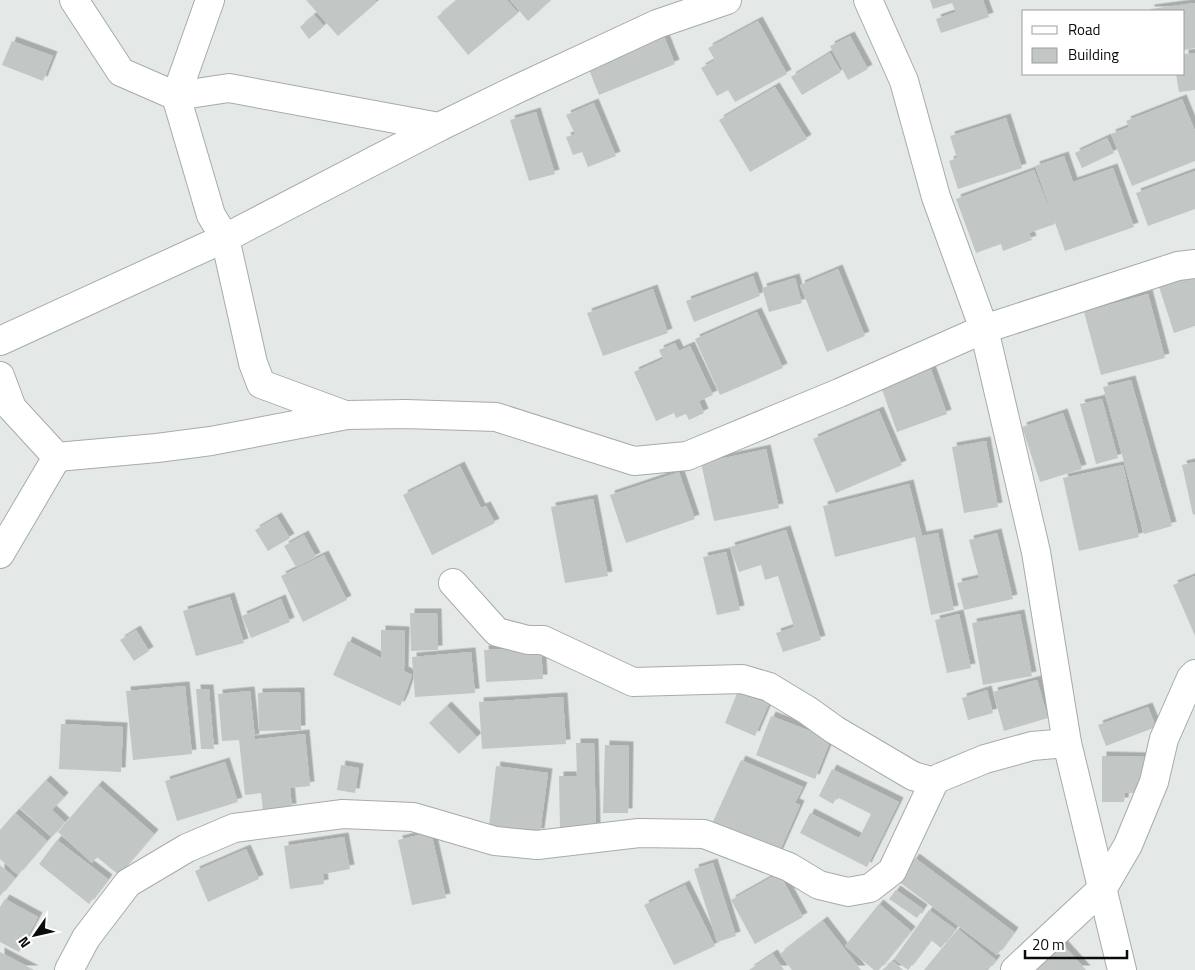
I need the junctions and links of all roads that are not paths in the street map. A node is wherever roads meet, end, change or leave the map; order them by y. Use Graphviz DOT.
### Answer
graph roads {
  1 [pos="74,0"];
  2 [pos="210,0"];
  3 [pos="727,0"];
  4 [pos="868,0"];
  5 [pos="176,96"];
  6 [pos="439,126"];
  7 [pos="225,238"];
  8 [pos="1195,264"];
  9 [pos="984,329"];
  10 [pos="0,341"];
  11 [pos="0,376"];
  12 [pos="347,416"];
  13 [pos="57,457"];
  14 [pos="0,554"];
  15 [pos="453,583"];
  16 [pos="1195,674"];
  17 [pos="1067,743"];
  18 [pos="934,782"];
  19 [pos="1102,888"];
  20 [pos="69,970"];
  21 [pos="1015,970"];
  22 [pos="1122,970"];
  1 -- 5 [label="street"];
  2 -- 5 [label="street"];
  3 -- 6 [label="street"];
  4 -- 9 [label="street"];
  5 -- 6 [label="street"];
  5 -- 7 [label="street"];
  6 -- 7 [label="street"];
  7 -- 10 [label="street"];
  7 -- 12 [label="street"];
  8 -- 9 [label="street"];
  9 -- 12 [label="street"];
  9 -- 17 [label="street"];
  11 -- 13 [label="street"];
  12 -- 13 [label="street"];
  13 -- 14 [label="street"];
  15 -- 18 [label="street"];
  16 -- 19 [label="street"];
  17 -- 18 [label="street"];
  17 -- 19 [label="street"];
  18 -- 20 [label="street"];
  19 -- 21 [label="street"];
  19 -- 22 [label="street"];
}
